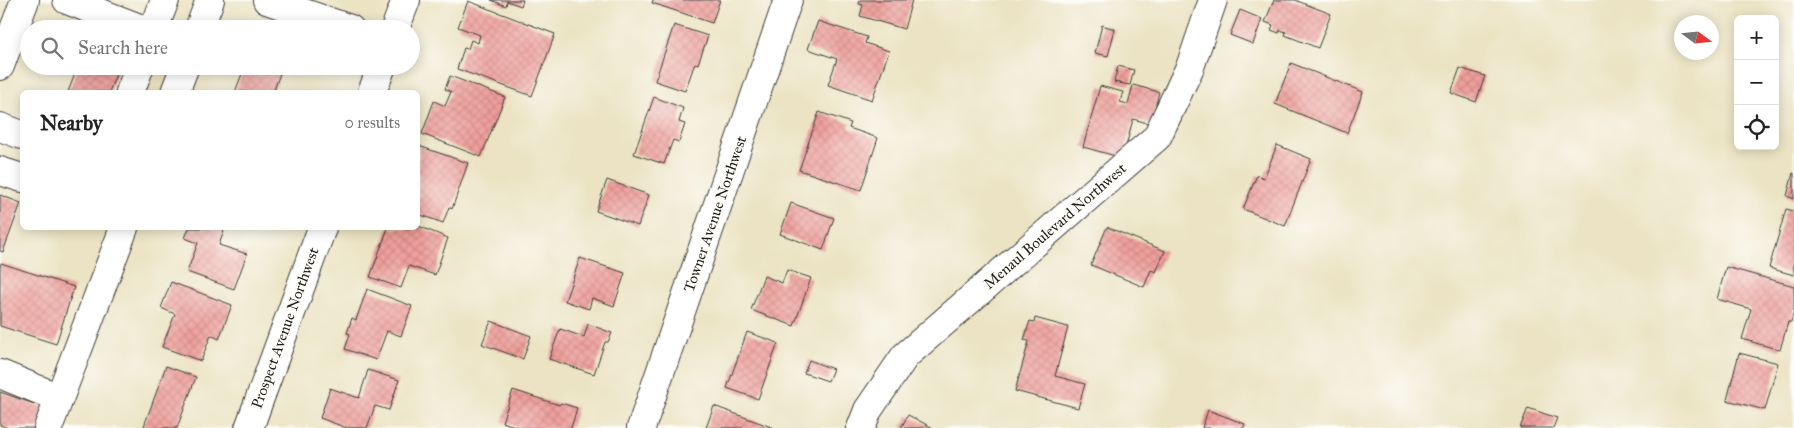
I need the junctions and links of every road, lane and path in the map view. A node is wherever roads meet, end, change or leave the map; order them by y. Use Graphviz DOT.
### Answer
graph roads {
  1 [pos="25,0"];
  2 [pos="67,0"];
  3 [pos="165,0"];
  4 [pos="210,0"];
  5 [pos="267,0"];
  6 [pos="406,0"];
  7 [pos="788,0"];
  8 [pos="1213,0"];
  9 [pos="119,20"];
  10 [pos="157,20"];
  11 [pos="202,20"];
  12 [pos="324,20"];
  13 [pos="398,20"];
  14 [pos="0,66"];
  15 [pos="137,75"];
  16 [pos="182,75"];
  17 [pos="379,75"];
  18 [pos="131,90"];
  19 [pos="176,90"];
  20 [pos="373,90"];
  21 [pos="0,127"];
  22 [pos="20,134"];
  23 [pos="123,230"];
  24 [pos="321,230"];
  25 [pos="0,374"];
  26 [pos="59,398"];
  27 [pos="48,428"];
  28 [pos="249,428"];
  29 [pos="642,428"];
  30 [pos="861,428"];
  1 -- 14 [label="street"];
  2 -- 9 [label="street"];
  3 -- 10 [label="street"];
  4 -- 11 [label="street"];
  5 -- 12 [label="street"];
  6 -- 13 [label="street"];
  7 -- 29 [label="street, Towner Avenue Northwest"];
  8 -- 30 [label="street, Menaul Boulevard Northwest"];
  15 -- 18 [label="street"];
  16 -- 19 [label="street"];
  17 -- 20 [label="street"];
  21 -- 22 [label="street"];
  23 -- 26 [label="street"];
  24 -- 28 [label="street, Prospect Avenue Northwest"];
  25 -- 26 [label="street"];
  26 -- 27 [label="street"];
}
